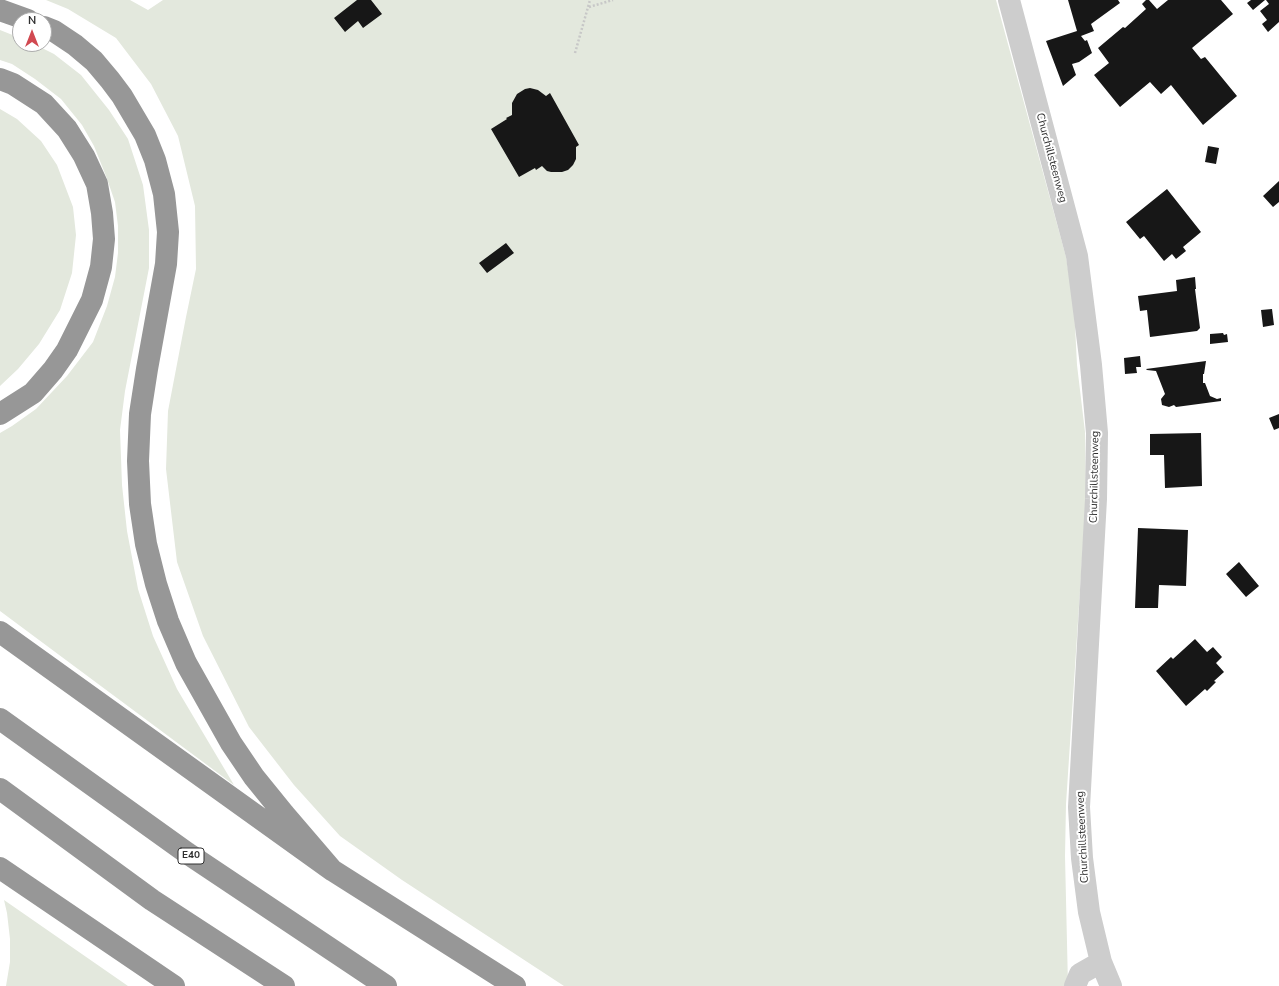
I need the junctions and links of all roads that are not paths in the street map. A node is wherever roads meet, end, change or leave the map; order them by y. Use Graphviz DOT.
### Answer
graph roads {
  1 [pos="1009,0"];
  2 [pos="0,10"];
  3 [pos="12,14"];
  4 [pos="52,30"];
  5 [pos="0,79"];
  6 [pos="0,414"];
  7 [pos="0,632"];
  8 [pos="0,719"];
  9 [pos="0,789"];
  10 [pos="0,868"];
  11 [pos="332,870"];
  12 [pos="1101,962"];
  13 [pos="174,986"];
  14 [pos="284,986"];
  15 [pos="386,986"];
  16 [pos="515,986"];
  17 [pos="1075,986"];
  18 [pos="1111,986"];
  1 -- 12 [label="street, Churchillsteenweg"];
  2 -- 3 [label="highway"];
  4 -- 11 [label="highway"];
  5 -- 6 [label="highway"];
  7 -- 11 [label="highway"];
  8 -- 15 [label="highway, E40"];
  9 -- 14 [label="highway"];
  10 -- 13 [label="highway"];
  11 -- 16 [label="highway"];
  12 -- 17 [label="street"];
  12 -- 18 [label="street, Churchillsteenweg"];
}
